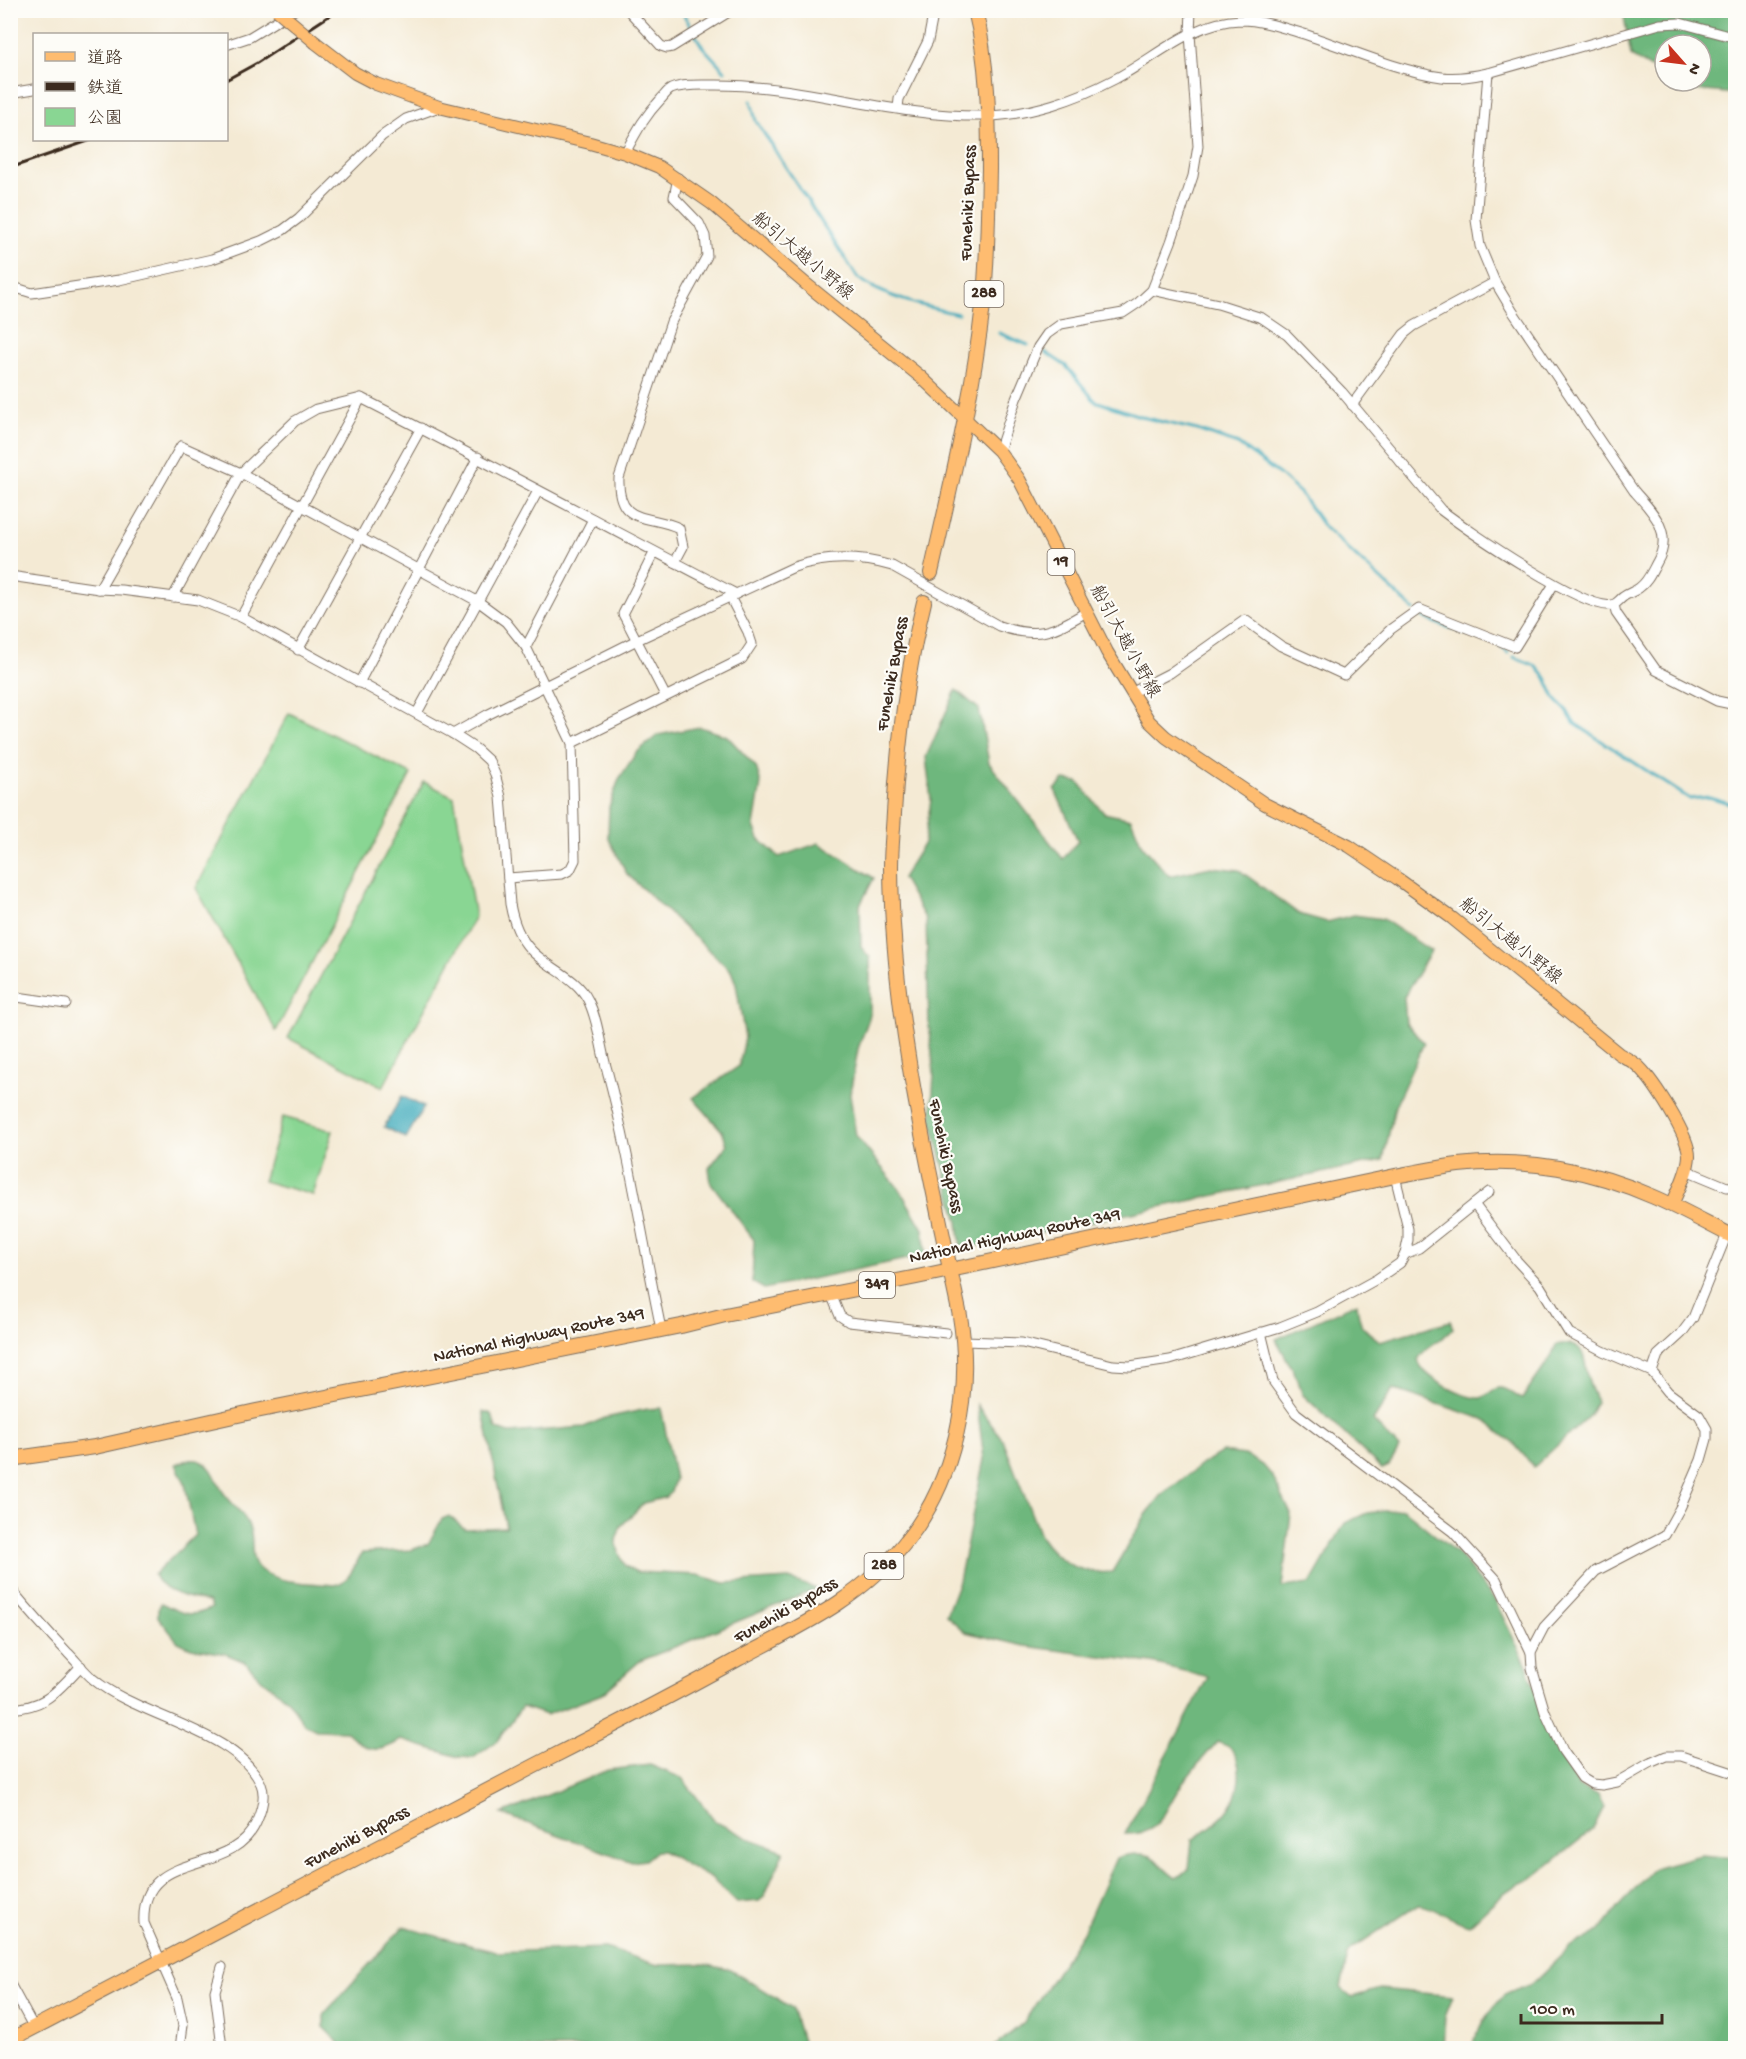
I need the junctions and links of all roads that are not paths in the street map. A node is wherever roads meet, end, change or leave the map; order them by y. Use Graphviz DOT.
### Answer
graph roads {
  1 [pos="278,10"];
  2 [pos="294,10"];
  3 [pos="628,10"];
  4 [pos="732,10"];
  5 [pos="934,10"];
  6 [pos="975,10"];
  7 [pos="1191,10"];
  8 [pos="1190,34"];
  9 [pos="1736,38"];
  10 [pos="228,44"];
  11 [pos="1488,73"];
  12 [pos="33,89"];
  13 [pos="10,93"];
  14 [pos="439,107"];
  15 [pos="898,108"];
  16 [pos="989,116"];
  17 [pos="626,153"];
  18 [pos="678,178"];
  19 [pos="1495,282"];
  20 [pos="10,286"];
  21 [pos="1152,290"];
  22 [pos="361,398"];
  23 [pos="1352,405"];
  24 [pos="966,418"];
  25 [pos="421,429"];
  26 [pos="999,451"];
  27 [pos="478,458"];
  28 [pos="241,473"];
  29 [pos="538,491"];
  30 [pos="302,507"];
  31 [pos="593,519"];
  32 [pos="360,538"];
  33 [pos="654,553"];
  34 [pos="675,562"];
  35 [pos="419,570"];
  36 [pos="931,573"];
  37 [pos="10,576"];
  38 [pos="1554,584"];
  39 [pos="99,590"];
  40 [pos="733,596"];
  41 [pos="173,597"];
  42 [pos="479,602"];
  43 [pos="924,602"];
  44 [pos="1614,605"];
  45 [pos="1086,612"];
  46 [pos="241,618"];
  47 [pos="637,640"];
  48 [pos="526,647"];
  49 [pos="298,650"];
  50 [pos="359,683"];
  51 [pos="546,686"];
  52 [pos="1131,693"];
  53 [pos="665,695"];
  54 [pos="1736,705"];
  55 [pos="417,713"];
  56 [pos="453,734"];
  57 [pos="572,743"];
  58 [pos="508,879"];
  59 [pos="10,996"];
  60 [pos="66,1004"];
  61 [pos="1686,1170"];
  62 [pos="1395,1176"];
  63 [pos="1736,1186"];
  64 [pos="1489,1192"];
  65 [pos="1474,1204"];
  66 [pos="1672,1205"];
  67 [pos="1731,1236"];
  68 [pos="1405,1254"];
  69 [pos="951,1270"];
  70 [pos="831,1293"];
  71 [pos="662,1329"];
  72 [pos="1262,1332"];
  73 [pos="946,1333"];
  74 [pos="964,1341"];
  75 [pos="1652,1372"];
  76 [pos="10,1459"];
  77 [pos="10,1588"];
  78 [pos="1531,1652"];
  79 [pos="81,1666"];
  80 [pos="10,1709"];
  81 [pos="1736,1774"];
  82 [pos="160,1962"];
  83 [pos="222,1967"];
  84 [pos="10,1983"];
  85 [pos="34,2028"];
  86 [pos="10,2040"];
  87 [pos="180,2049"];
  88 [pos="222,2049"];
  1 -- 14 [label="main road, 船引大越小野線 / 19, bridge"];
  2 -- 10 [label="street"];
  3 -- 4 [label="street"];
  5 -- 15 [label="street"];
  6 -- 16 [label="highway, Funehiki Bypass / 288"];
  7 -- 8 [label="street"];
  8 -- 11 [label="street"];
  8 -- 16 [label="street"];
  8 -- 21 [label="street"];
  9 -- 11 [label="street"];
  11 -- 19 [label="street"];
  12 -- 13 [label="street"];
  14 -- 17 [label="main road, 船引大越小野線 / 19"];
  14 -- 20 [label="street"];
  15 -- 16 [label="street"];
  15 -- 17 [label="street"];
  16 -- 24 [label="highway, Funehiki Bypass / 288"];
  17 -- 18 [label="main road, 船引大越小野線 / 19"];
  18 -- 24 [label="main road, 船引大越小野線 / 19"];
  18 -- 34 [label="street"];
  19 -- 23 [label="street"];
  19 -- 44 [label="street"];
  21 -- 23 [label="street"];
  21 -- 26 [label="street"];
  22 -- 25 [label="street"];
  22 -- 28 [label="street"];
  22 -- 30 [label="street"];
  23 -- 38 [label="street"];
  24 -- 26 [label="main road, 船引大越小野線 / 19"];
  24 -- 36 [label="highway, Funehiki Bypass / 288"];
  25 -- 27 [label="street"];
  25 -- 32 [label="street"];
  26 -- 45 [label="main road, 船引大越小野線 / 19"];
  27 -- 29 [label="street"];
  27 -- 35 [label="street"];
  28 -- 30 [label="street"];
  28 -- 39 [label="street"];
  28 -- 41 [label="street"];
  29 -- 31 [label="street"];
  29 -- 42 [label="street"];
  30 -- 32 [label="street"];
  30 -- 46 [label="street"];
  31 -- 33 [label="street"];
  31 -- 48 [label="street"];
  32 -- 35 [label="street"];
  32 -- 49 [label="street"];
  33 -- 34 [label="street"];
  33 -- 47 [label="street"];
  34 -- 40 [label="street"];
  35 -- 42 [label="street"];
  35 -- 50 [label="street"];
  37 -- 39 [label="street"];
  38 -- 44 [label="street"];
  38 -- 52 [label="street"];
  39 -- 41 [label="street"];
  40 -- 45 [label="street"];
  40 -- 47 [label="street"];
  40 -- 53 [label="street"];
  41 -- 46 [label="street"];
  42 -- 48 [label="street"];
  42 -- 55 [label="street"];
  43 -- 69 [label="highway, Funehiki Bypass / 288"];
  44 -- 54 [label="street"];
  45 -- 52 [label="main road, 船引大越小野線 / 19"];
  46 -- 49 [label="street"];
  47 -- 51 [label="street"];
  47 -- 53 [label="street"];
  48 -- 51 [label="street"];
  49 -- 50 [label="street"];
  50 -- 55 [label="street"];
  51 -- 56 [label="street"];
  51 -- 57 [label="street"];
  52 -- 61 [label="main road, 船引大越小野線 / 19"];
  53 -- 57 [label="street"];
  55 -- 56 [label="street"];
  56 -- 58 [label="street"];
  57 -- 58 [label="street"];
  58 -- 71 [label="street"];
  59 -- 60 [label="street"];
  61 -- 63 [label="street"];
  61 -- 66 [label="main road, 船引大越小野線 / 19"];
  62 -- 66 [label="highway, National Highway Route 349 / 349"];
  62 -- 68 [label="street"];
  62 -- 69 [label="highway, National Highway Route 349 / 349"];
  64 -- 65 [label="street"];
  65 -- 68 [label="street"];
  65 -- 75 [label="street"];
  66 -- 67 [label="highway, National Highway Route 349 / 349"];
  67 -- 75 [label="street"];
  68 -- 72 [label="street"];
  69 -- 70 [label="highway, National Highway Route 349 / 349"];
  69 -- 74 [label="highway, Funehiki Bypass / 288"];
  70 -- 71 [label="highway, National Highway Route 349 / 349"];
  70 -- 73 [label="street"];
  71 -- 76 [label="highway, National Highway Route 349 / 349"];
  72 -- 74 [label="street"];
  72 -- 78 [label="street"];
  74 -- 82 [label="highway, Funehiki Bypass / 288"];
  75 -- 78 [label="street"];
  77 -- 79 [label="street"];
  78 -- 81 [label="street"];
  79 -- 80 [label="street"];
  79 -- 82 [label="street"];
  82 -- 85 [label="highway, Funehiki Bypass / 288"];
  82 -- 87 [label="street"];
  83 -- 88 [label="street"];
  84 -- 85 [label="street"];
  85 -- 86 [label="highway, Funehiki Bypass / 288"];
}
